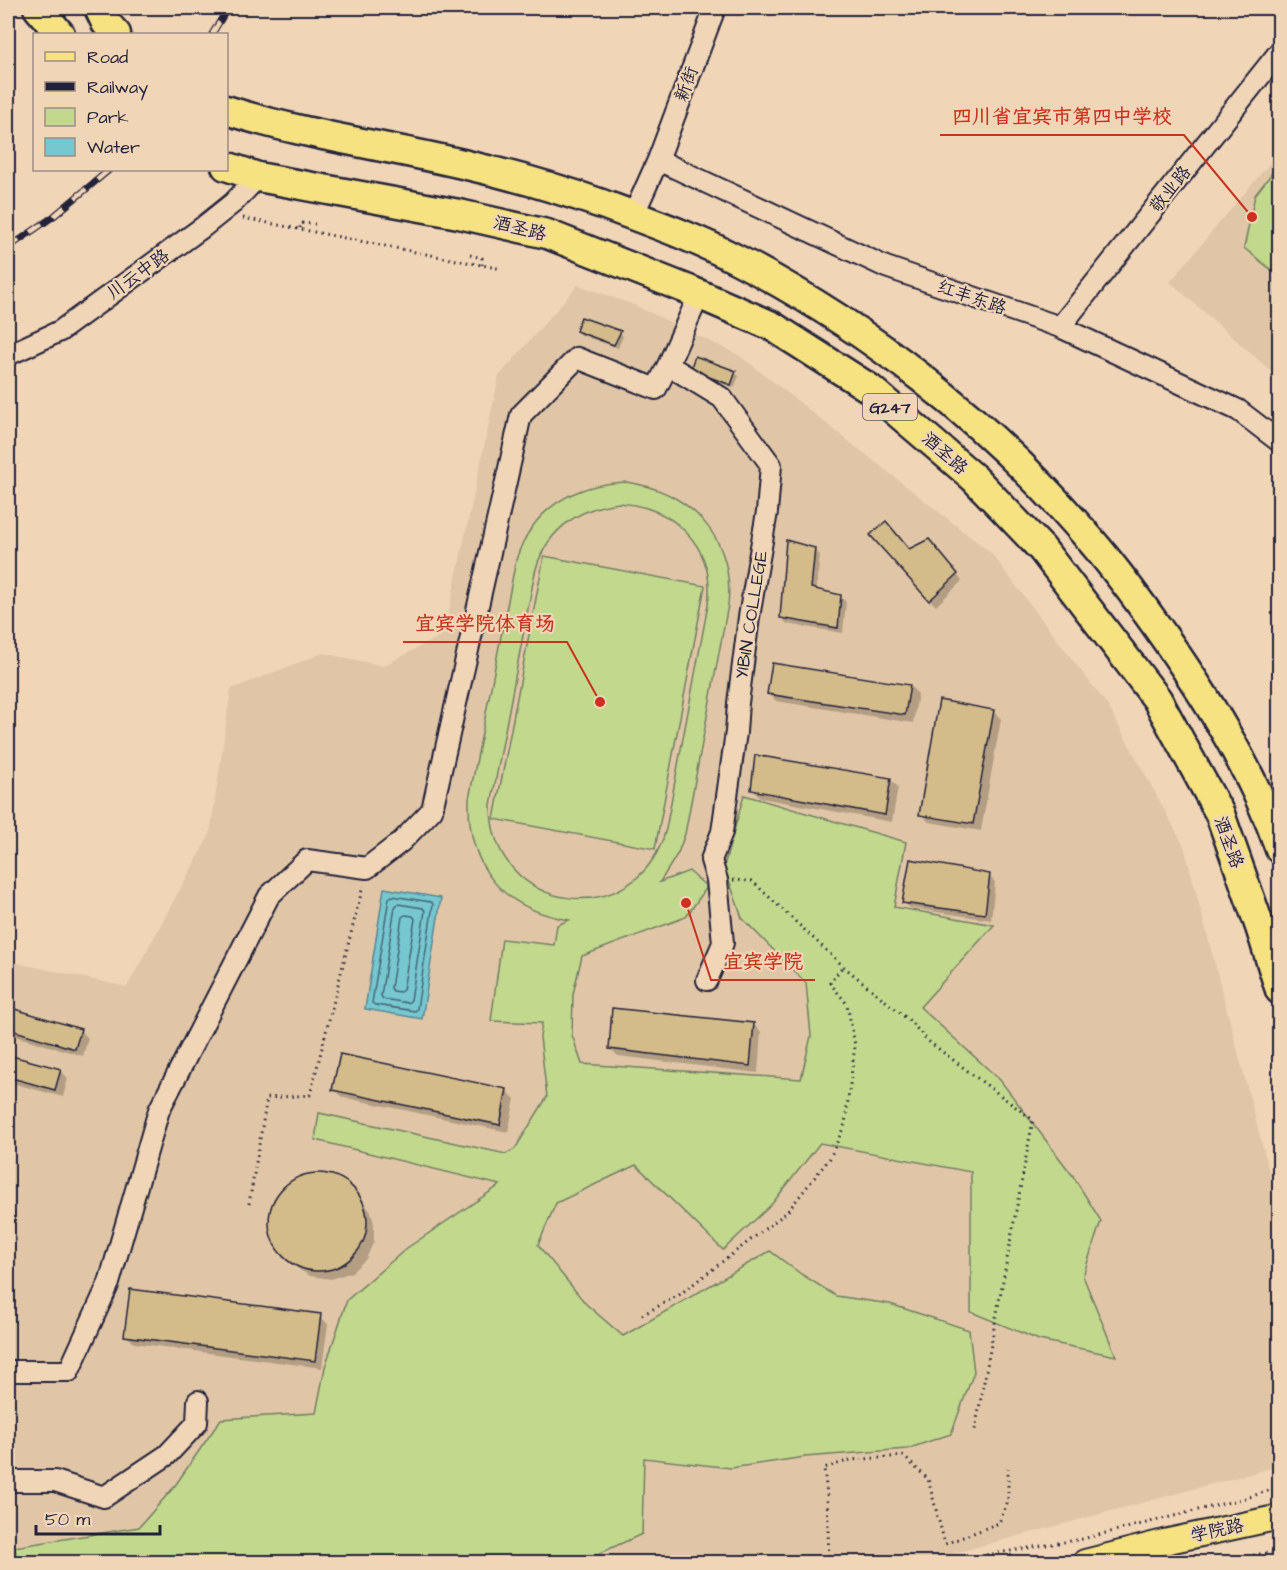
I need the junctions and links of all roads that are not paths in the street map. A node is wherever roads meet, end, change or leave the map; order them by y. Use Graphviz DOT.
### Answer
graph roads {
  1 [pos="38,8"];
  2 [pos="57,8"];
  3 [pos="715,8"];
  4 [pos="61,33"];
  5 [pos="62,33"];
  6 [pos="1280,51"];
  7 [pos="237,113"];
  8 [pos="658,160"];
  9 [pos="228,167"];
  10 [pos="258,177"];
  11 [pos="633,216"];
  12 [pos="699,295"];
  13 [pos="1060,327"];
  14 [pos="8,354"];
  15 [pos="668,365"];
  16 [pos="1280,442"];
  17 [pos="1280,849"];
  18 [pos="707,980"];
  19 [pos="1280,990"];
  20 [pos="8,1371"];
  21 [pos="198,1401"];
  22 [pos="8,1481"];
  23 [pos="1280,1517"];
  24 [pos="1085,1563"];
  1 -- 4 [label="highway"];
  2 -- 5 [label="highway"];
  3 -- 8 [label="street, 新街"];
  6 -- 13 [label="street, 敬业路"];
  7 -- 11 [label="highway, G247"];
  8 -- 11 [label="street, 新街"];
  8 -- 13 [label="street, 红丰东路"];
  9 -- 10 [label="highway, 酒圣路 / G247"];
  10 -- 12 [label="highway, 酒圣路 / G247"];
  10 -- 14 [label="street, 川云中路"];
  11 -- 17 [label="highway, G247"];
  12 -- 15 [label="street"];
  12 -- 19 [label="highway, 酒圣路 / G247"];
  13 -- 16 [label="street, 红丰东路"];
  15 -- 18 [label="street, YIBIN COLLEGE"];
  15 -- 20 [label="street"];
  21 -- 22 [label="street"];
  23 -- 24 [label="main road, 学院路"];
}
